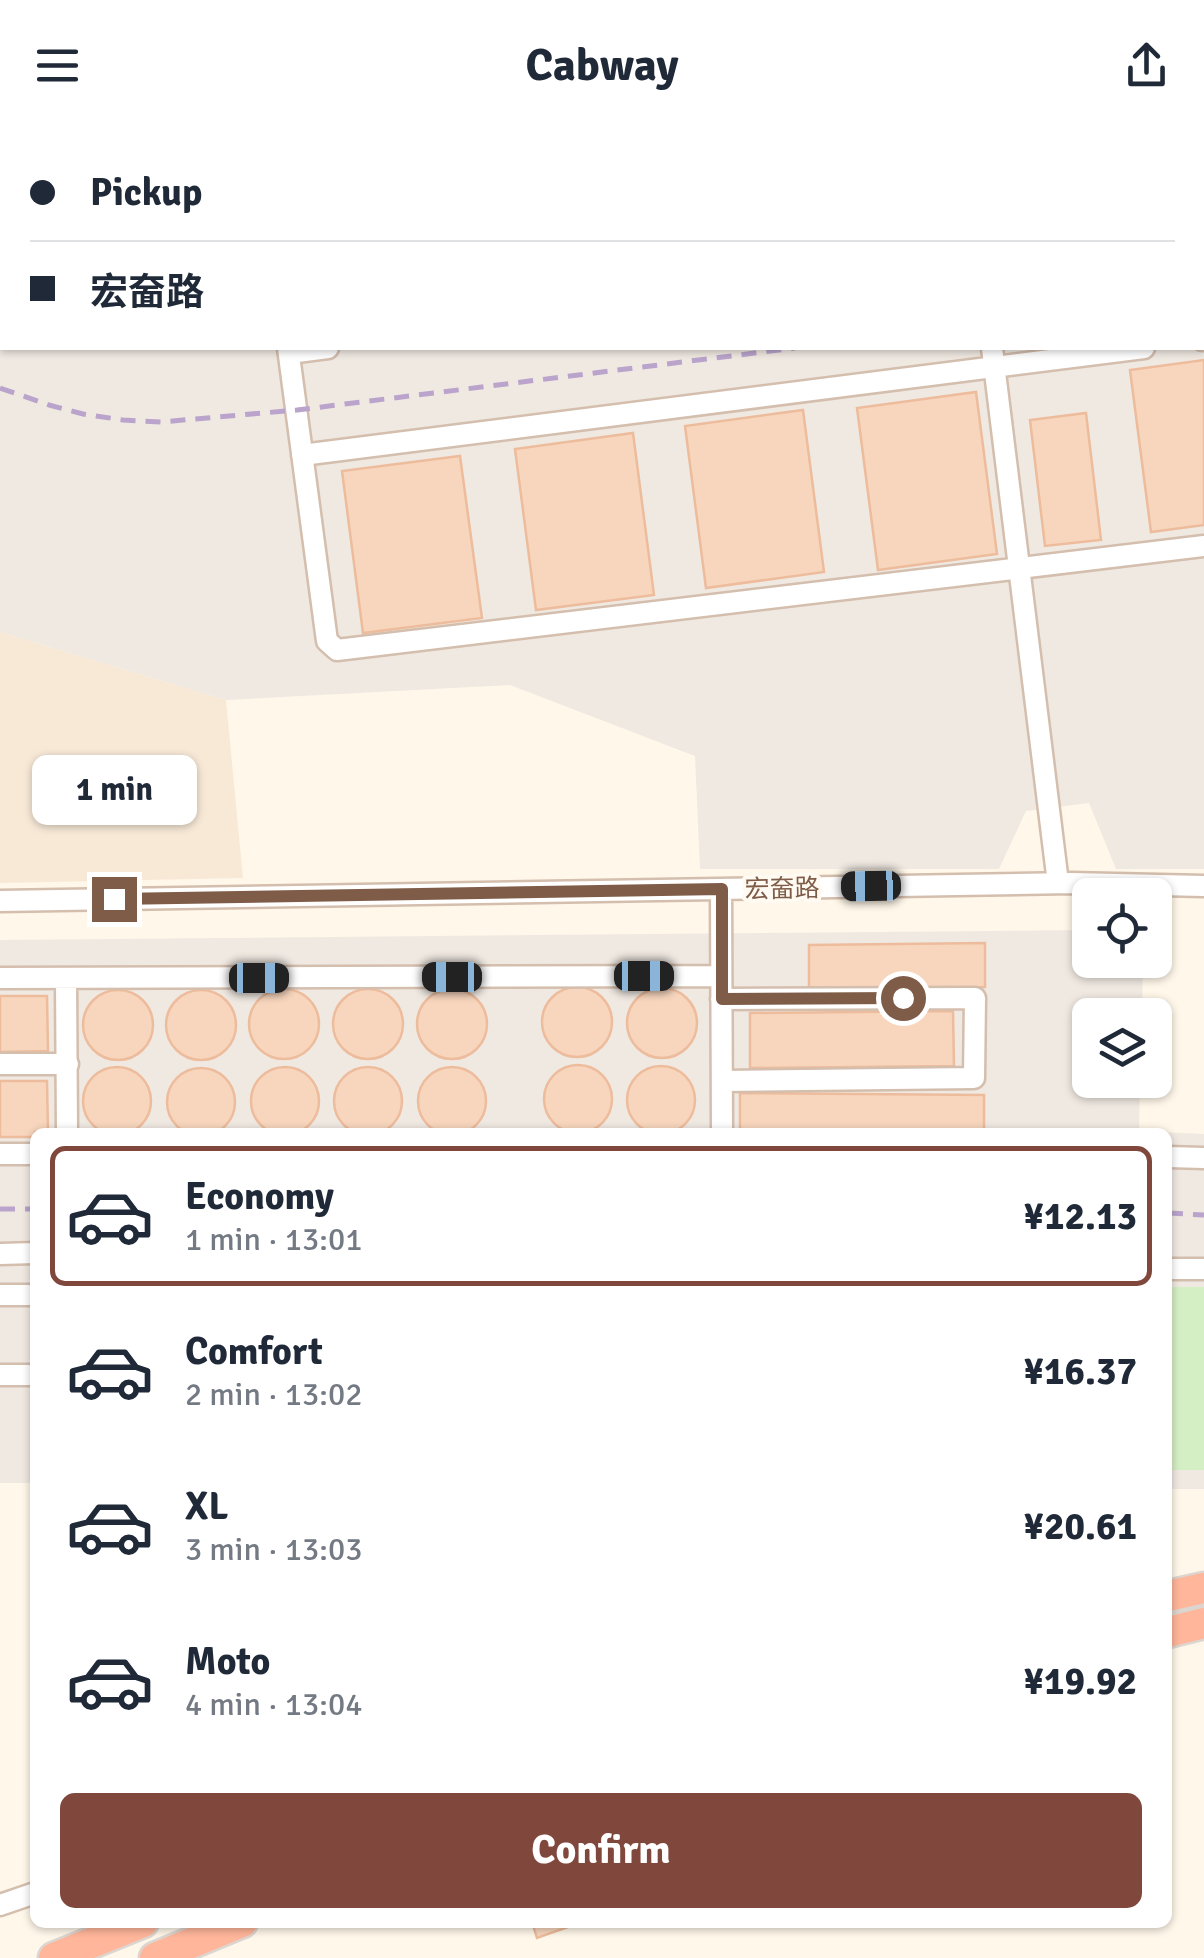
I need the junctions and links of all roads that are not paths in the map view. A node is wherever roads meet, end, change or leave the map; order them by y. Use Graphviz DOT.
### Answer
graph roads {
  1 [pos="288,350"];
  2 [pos="1111,350"];
  3 [pos="994,357"];
  4 [pos="302,455"];
  5 [pos="1204,546"];
  6 [pos="1019,568"];
  7 [pos="1058,884"];
  8 [pos="1204,886"];
  9 [pos="722,889"];
  10 [pos="0,901"];
  11 [pos="722,976"];
  12 [pos="0,978"];
  13 [pos="66,978"];
  14 [pos="722,999"];
  15 [pos="0,1064"];
  16 [pos="68,1064"];
  17 [pos="722,1081"];
  18 [pos="67,1128"];
  19 [pos="722,1128"];
  20 [pos="0,1154"];
  21 [pos="30,1154"];
  22 [pos="1172,1157"];
  23 [pos="1204,1158"];
  24 [pos="0,1254"];
  25 [pos="30,1254"];
  26 [pos="1172,1269"];
  27 [pos="1204,1269"];
  28 [pos="0,1295"];
  29 [pos="30,1295"];
  30 [pos="0,1375"];
  31 [pos="30,1375"];
  32 [pos="1204,1588"];
  33 [pos="1172,1595"];
  34 [pos="1204,1623"];
  35 [pos="1172,1631"];
  36 [pos="30,1895"];
  37 [pos="0,1905"];
  38 [pos="128,1928"];
  39 [pos="227,1928"];
  40 [pos="54,1958"];
  41 [pos="154,1958"];
  1 -- 4 [label="street"];
  2 -- 3 [label="street"];
  3 -- 4 [label="street"];
  3 -- 6 [label="street"];
  4 -- 6 [label="street"];
  5 -- 6 [label="street"];
  6 -- 7 [label="street"];
  7 -- 8 [label="street, 宏奤路"];
  7 -- 9 [label="street, 宏奤路"];
  9 -- 10 [label="street, 宏奤路"];
  9 -- 11 [label="street"];
  11 -- 13 [label="street"];
  11 -- 14 [label="street"];
  12 -- 13 [label="street"];
  13 -- 16 [label="street"];
  14 -- 17 [label="street"];
  14 -- 17 [label="street"];
  15 -- 16 [label="street"];
  16 -- 18 [label="street"];
  17 -- 19 [label="street"];
  20 -- 21 [label="street"];
  22 -- 23 [label="street"];
  24 -- 25 [label="street"];
  26 -- 27 [label="street"];
  28 -- 29 [label="street"];
  30 -- 31 [label="street"];
  32 -- 33 [label="highway"];
  34 -- 35 [label="highway"];
  36 -- 37 [label="street"];
  38 -- 40 [label="highway"];
  39 -- 41 [label="highway"];
}
